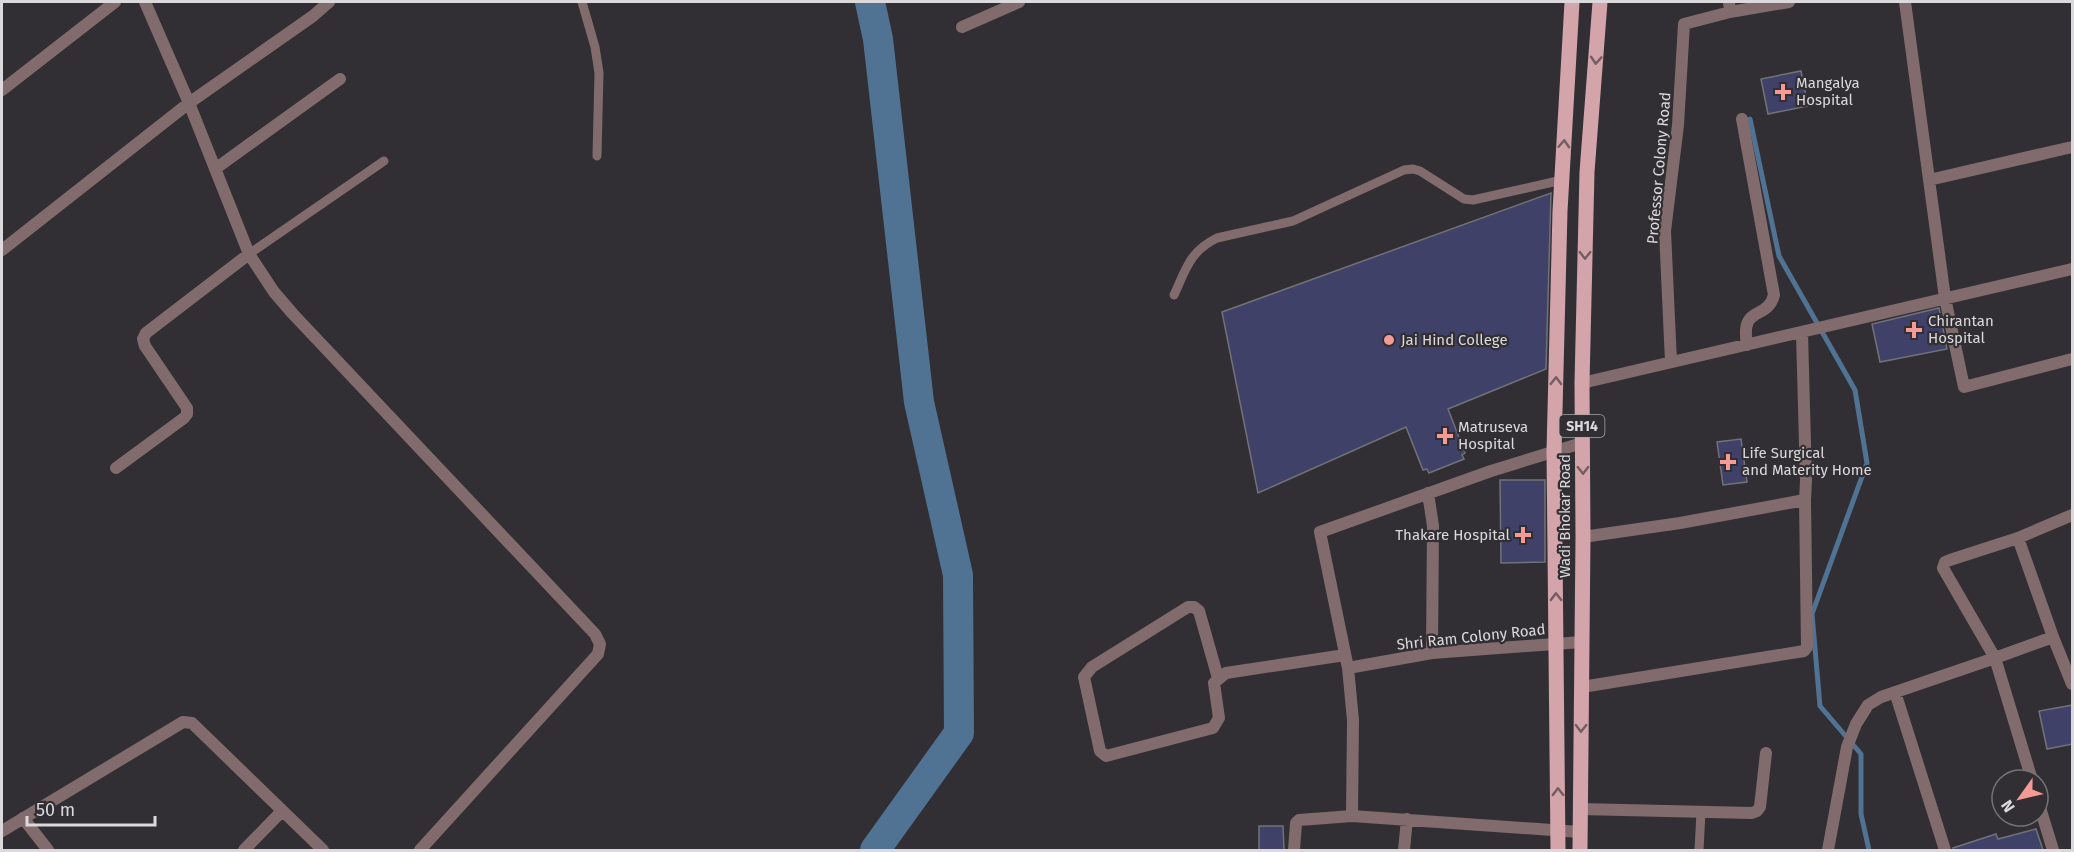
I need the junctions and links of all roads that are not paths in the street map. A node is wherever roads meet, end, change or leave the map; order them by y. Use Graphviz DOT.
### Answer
graph roads {
  1 [pos="115,2"];
  2 [pos="145,2"];
  3 [pos="329,2"];
  4 [pos="582,2"];
  5 [pos="1019,2"];
  6 [pos="1572,2"];
  7 [pos="1600,2"];
  8 [pos="1789,2"];
  9 [pos="1905,2"];
  10 [pos="1730,7"];
  11 [pos="962,27"];
  12 [pos="340,79"];
  13 [pos="2,90"];
  14 [pos="189,103"];
  15 [pos="1742,119"];
  16 [pos="2073,147"];
  17 [pos="597,156"];
  18 [pos="384,161"];
  19 [pos="215,169"];
  20 [pos="1562,180"];
  21 [pos="1929,180"];
  22 [pos="2,250"];
  23 [pos="249,254"];
  24 [pos="2073,269"];
  25 [pos="1174,295"];
  26 [pos="1945,298"];
  27 [pos="1806,332"];
  28 [pos="1748,345"];
  29 [pos="2073,359"];
  30 [pos="1671,362"];
  31 [pos="1582,383"];
  32 [pos="1582,443"];
  33 [pos="1554,452"];
  34 [pos="116,468"];
  35 [pos="1428,493"];
  36 [pos="1804,500"];
  37 [pos="2073,515"];
  38 [pos="1583,537"];
  39 [pos="2018,538"];
  40 [pos="2053,637"];
  41 [pos="1582,642"];
  42 [pos="1557,644"];
  43 [pos="1432,653"];
  44 [pos="1995,658"];
  45 [pos="1346,661"];
  46 [pos="1218,678"];
  47 [pos="2073,684"];
  48 [pos="1582,687"];
  49 [pos="1895,692"];
  50 [pos="1766,753"];
  51 [pos="2028,768"];
  52 [pos="1580,808"];
  53 [pos="281,812"];
  54 [pos="1701,812"];
  55 [pos="1352,816"];
  56 [pos="23,818"];
  57 [pos="1407,819"];
  58 [pos="2046,828"];
  59 [pos="2,831"];
  60 [pos="1558,831"];
  61 [pos="1580,832"];
  62 [pos="48,850"];
  63 [pos="244,850"];
  64 [pos="323,850"];
  65 [pos="420,850"];
  66 [pos="1294,850"];
  67 [pos="1404,850"];
  68 [pos="1558,850"];
  69 [pos="1580,850"];
  70 [pos="1699,850"];
  71 [pos="1828,850"];
  72 [pos="1945,850"];
  73 [pos="2053,850"];
  1 -- 13 [label="street"];
  2 -- 14 [label="street"];
  3 -- 14 [label="street"];
  4 -- 17 [label="lane"];
  5 -- 11 [label="street"];
  20 -- 6 [label="main road, Wadi Bhokar Road / SH14, one-way"];
  7 -- 31 [label="main road, Wadi Bhokar Road / SH14, one-way"];
  8 -- 10 [label="street"];
  9 -- 21 [label="street"];
  10 -- 30 [label="street, Professor Colony Road"];
  12 -- 19 [label="street"];
  14 -- 19 [label="street"];
  14 -- 22 [label="street"];
  15 -- 28 [label="street"];
  16 -- 21 [label="street"];
  18 -- 23 [label="lane"];
  19 -- 23 [label="street"];
  20 -- 25 [label="lane"];
  33 -- 20 [label="main road, Wadi Bhokar Road / SH14, one-way"];
  21 -- 26 [label="street"];
  23 -- 34 [label="street"];
  23 -- 65 [label="street"];
  24 -- 26 [label="street"];
  26 -- 27 [label="street"];
  26 -- 29 [label="street"];
  27 -- 28 [label="street"];
  27 -- 36 [label="street"];
  28 -- 30 [label="street"];
  30 -- 31 [label="street"];
  31 -- 32 [label="main road, Wadi Bhokar Road / SH14"];
  32 -- 33 [label="street"];
  32 -- 38 [label="main road, Wadi Bhokar Road / SH14, one-way"];
  33 -- 35 [label="street"];
  42 -- 33 [label="main road, Wadi Bhokar Road / SH14, one-way"];
  35 -- 43 [label="street, Shri Ram Colony Road"];
  35 -- 45 [label="street"];
  36 -- 38 [label="street"];
  36 -- 48 [label="street"];
  37 -- 39 [label="street"];
  38 -- 41 [label="main road, Wadi Bhokar Road / SH14"];
  39 -- 40 [label="street"];
  39 -- 44 [label="street"];
  40 -- 44 [label="street"];
  40 -- 47 [label="street"];
  41 -- 42 [label="street, Shri Ram Colony Road"];
  41 -- 48 [label="main road, Wadi Bhokar Road / SH14"];
  42 -- 43 [label="street, Shri Ram Colony Road"];
  60 -- 42 [label="main road, Wadi Bhokar Road / SH14, one-way"];
  43 -- 45 [label="street, Shri Ram Colony Road"];
  44 -- 49 [label="street"];
  44 -- 51 [label="street"];
  45 -- 46 [label="street, Shri Ram Colony Road"];
  45 -- 55 [label="street"];
  46 -- 46 [label="street"];
  48 -- 52 [label="main road, Wadi Bhokar Road / SH14, one-way"];
  49 -- 71 [label="street"];
  49 -- 72 [label="street"];
  50 -- 54 [label="street"];
  52 -- 54 [label="street"];
  52 -- 61 [label="main road, Wadi Bhokar Road / SH14"];
  53 -- 56 [label="street"];
  53 -- 63 [label="street"];
  53 -- 64 [label="street"];
  54 -- 70 [label="lane"];
  55 -- 57 [label="street"];
  55 -- 66 [label="street"];
  56 -- 59 [label="street"];
  56 -- 62 [label="street"];
  57 -- 60 [label="street"];
  57 -- 67 [label="street"];
  58 -- 73 [label="street"];
  60 -- 61 [label="street"];
  60 -- 68 [label="main road, Wadi Bhokar Road / SH14"];
  61 -- 69 [label="main road, Wadi Bhokar Road / SH14"];
}
